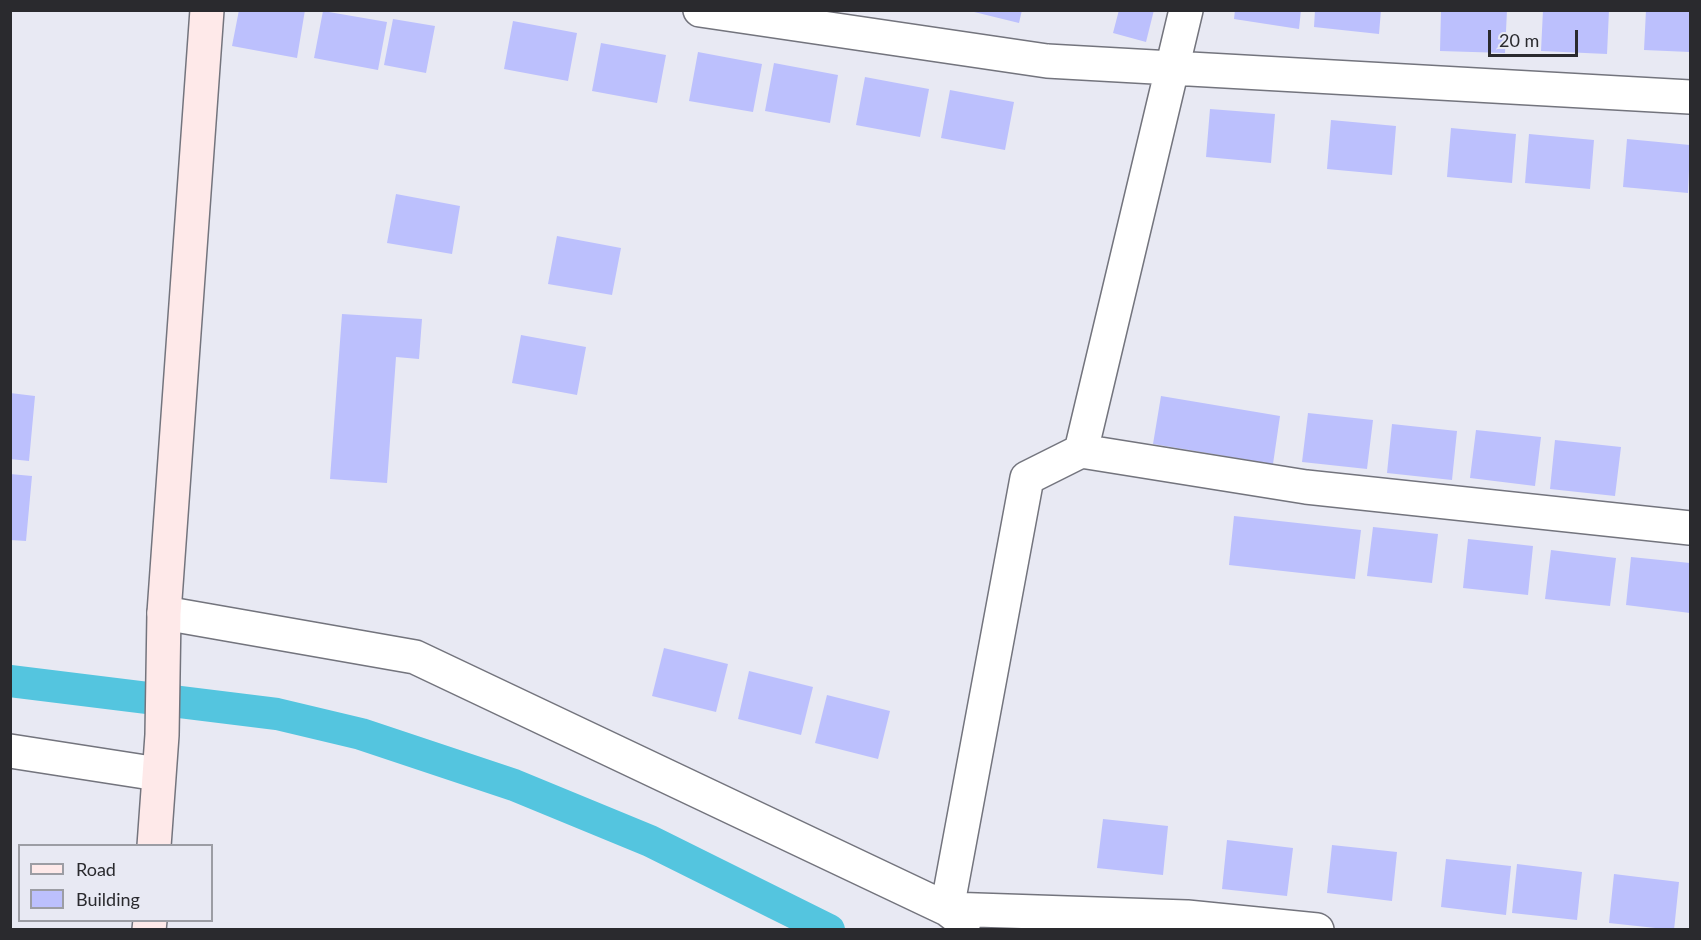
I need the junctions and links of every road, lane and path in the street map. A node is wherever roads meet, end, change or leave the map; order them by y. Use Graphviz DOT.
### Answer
graph roads {
  1 [pos="207,10"];
  2 [pos="700,10"];
  3 [pos="1186,10"];
  4 [pos="1173,68"];
  5 [pos="1690,97"];
  6 [pos="1081,451"];
  7 [pos="1690,528"];
  8 [pos="164,628"];
  9 [pos="10,751"];
  10 [pos="158,774"];
  11 [pos="154,844"];
  12 [pos="947,909"];
  13 [pos="973,930"];
  14 [pos="1317,930"];
  1 -- 8 [label="street"];
  2 -- 4 [label="street"];
  3 -- 4 [label="street"];
  4 -- 5 [label="street"];
  4 -- 6 [label="street"];
  6 -- 7 [label="street"];
  6 -- 12 [label="street"];
  8 -- 10 [label="street"];
  8 -- 12 [label="street"];
  9 -- 10 [label="street"];
  10 -- 11 [label="street"];
  12 -- 13 [label="street"];
  12 -- 14 [label="street"];
}
